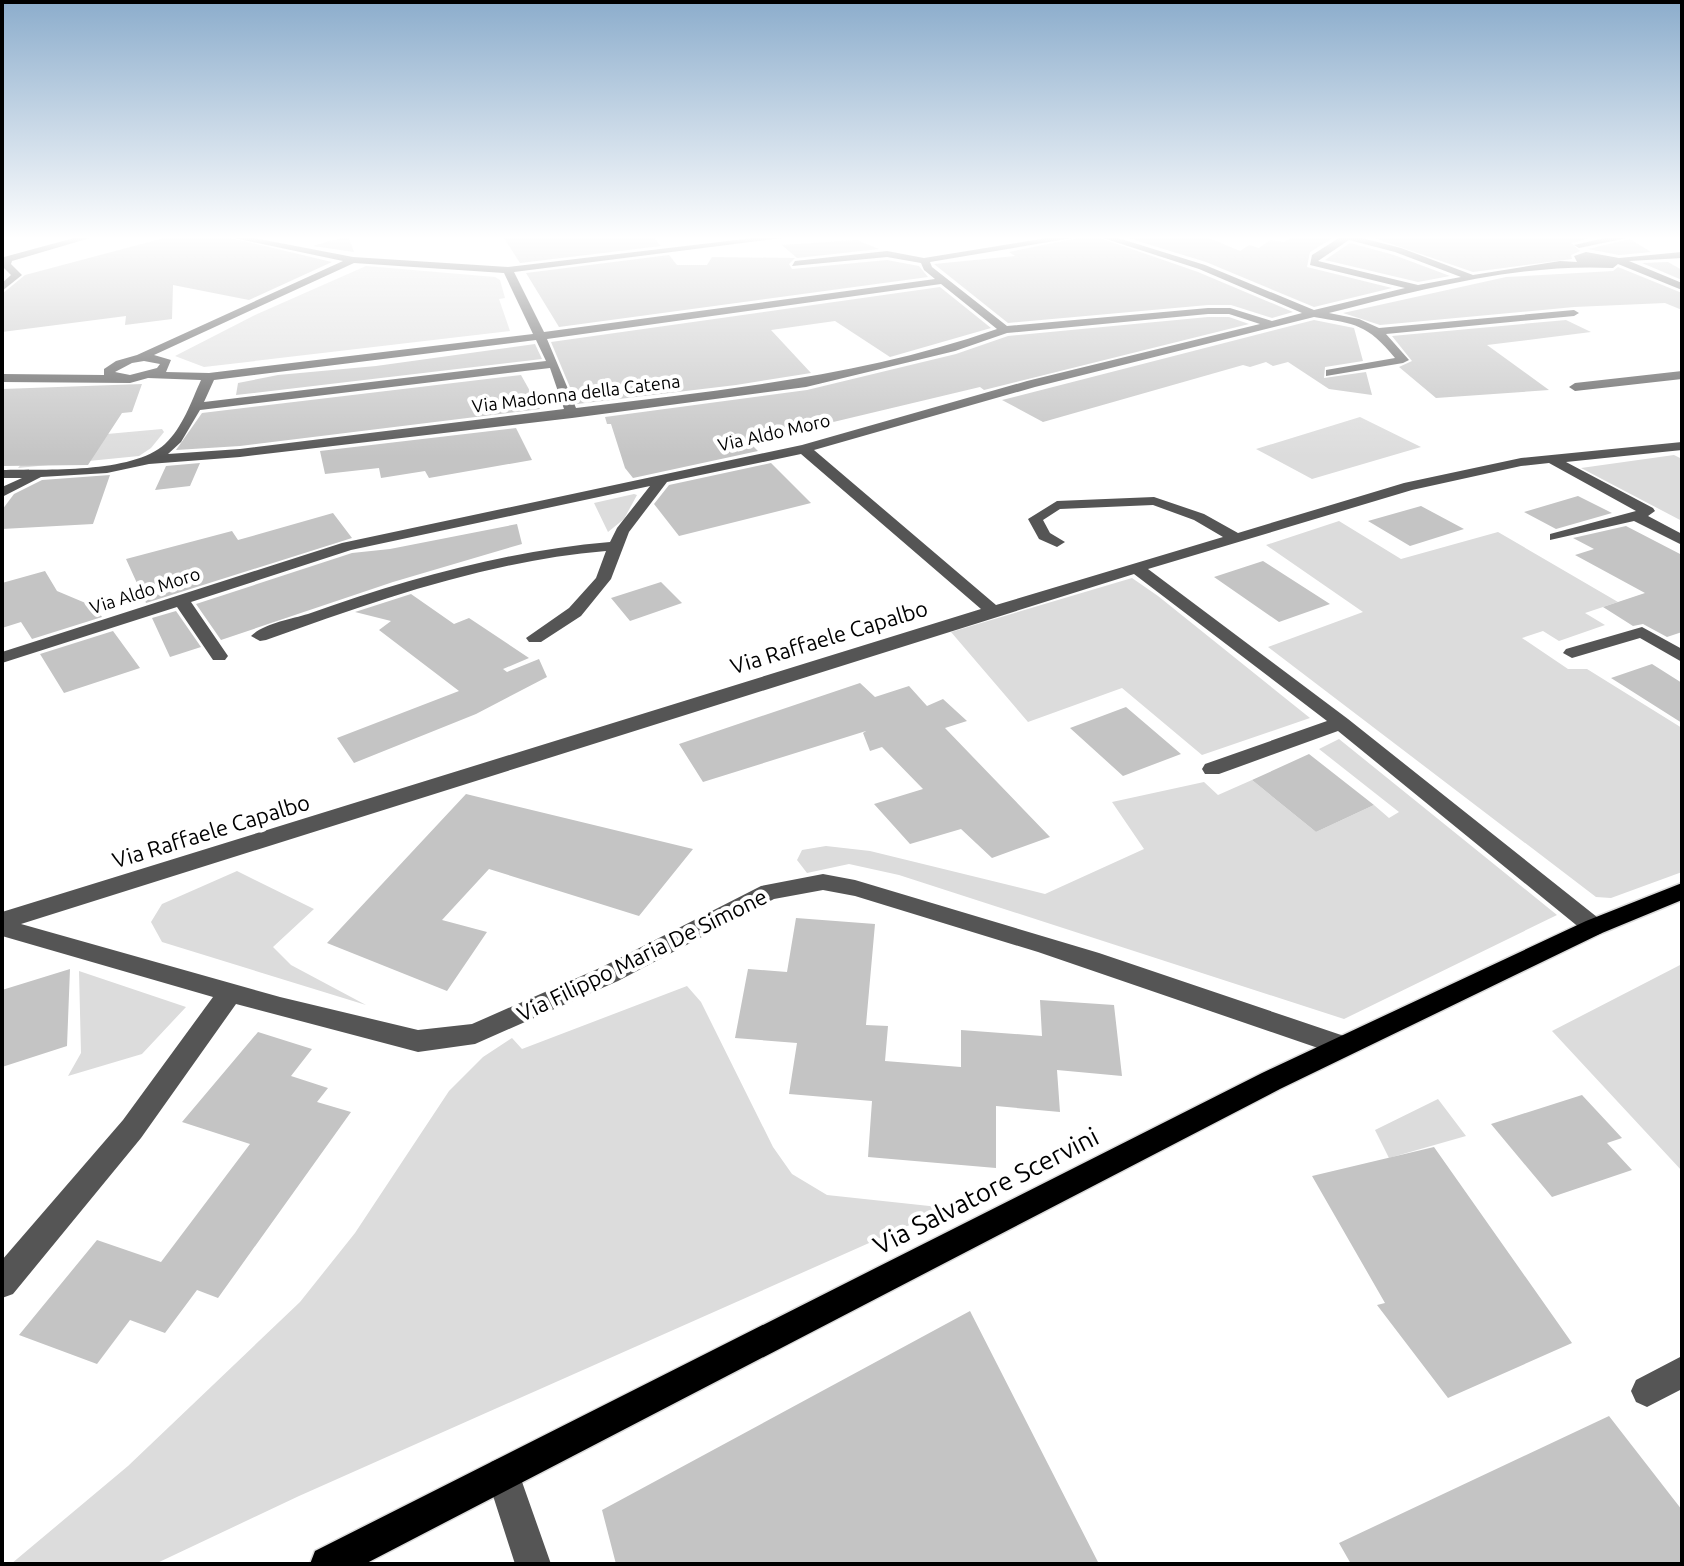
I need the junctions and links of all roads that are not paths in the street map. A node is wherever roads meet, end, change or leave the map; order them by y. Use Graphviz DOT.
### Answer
graph roads {
  1 [pos="243,311"];
  2 [pos="526,311"];
  3 [pos="725,311"];
  4 [pos="981,311"];
  5 [pos="1207,311"];
  6 [pos="1230,311"];
  7 [pos="1306,311"];
  8 [pos="1319,311"];
  9 [pos="1311,313"];
  10 [pos="1574,313"];
  11 [pos="1272,324"];
  12 [pos="1005,330"];
  13 [pos="1378,331"];
  14 [pos="538,337"];
  15 [pos="167,346"];
  16 [pos="135,359"];
  17 [pos="162,363"];
  18 [pos="553,364"];
  19 [pos="1330,373"];
  20 [pos="151,375"];
  21 [pos="187,375"];
  22 [pos="1682,375"];
  23 [pos="209,377"];
  24 [pos="2,378"];
  25 [pos="114,378"];
  26 [pos="1575,387"];
  27 [pos="194,407"];
  28 [pos="572,414"];
  29 [pos="1682,446"];
  30 [pos="804,449"];
  31 [pos="1551,459"];
  32 [pos="145,460"];
  33 [pos="43,473"];
  34 [pos="2,474"];
  35 [pos="664,477"];
  36 [pos="2,493"];
  37 [pos="1636,516"];
  38 [pos="1555,537"];
  39 [pos="1236,538"];
  40 [pos="1682,540"];
  41 [pos="1057,542"];
  42 [pos="614,546"];
  43 [pos="1136,568"];
  44 [pos="181,600"];
  45 [pos="993,611"];
  46 [pos="260,636"];
  47 [pos="535,638"];
  48 [pos="1572,653"];
  49 [pos="219,656"];
  50 [pos="1682,657"];
  51 [pos="2,658"];
  52 [pos="1341,723"];
  53 [pos="1212,769"];
  54 [pos="1682,891"];
  55 [pos="2,924"];
  56 [pos="1594,927"];
  57 [pos="230,993"];
  58 [pos="1271,1081"];
  59 [pos="2,1283"];
  60 [pos="1682,1372"];
  61 [pos="1647,1391"];
  62 [pos="503,1474"];
  63 [pos="328,1564"];
  64 [pos="533,1564"];
  1 -- 15 [label="street"];
  2 -- 14 [label="street"];
  3 -- 14 [label="street"];
  4 -- 12 [label="street"];
  5 -- 12 [label="street, Via Madonna della Catena"];
  6 -- 11 [label="street, Via Madonna della Catena"];
  7 -- 9 [label="street"];
  8 -- 9 [label="street, Via Aldo Moro"];
  9 -- 11 [label="street, Via Aldo Moro"];
  9 -- 13 [label="street"];
  10 -- 13 [label="street"];
  11 -- 30 [label="street, Via Aldo Moro"];
  12 -- 28 [label="street, Via Madonna della Catena"];
  13 -- 19 [label="street"];
  14 -- 18 [label="street"];
  14 -- 23 [label="street"];
  15 -- 16 [label="street"];
  15 -- 17 [label="street"];
  16 -- 17 [label="street"];
  16 -- 25 [label="street"];
  17 -- 20 [label="street"];
  17 -- 21 [label="street"];
  18 -- 27 [label="street"];
  18 -- 28 [label="street"];
  20 -- 21 [label="street"];
  20 -- 25 [label="street"];
  21 -- 23 [label="street"];
  22 -- 26 [label="street"];
  23 -- 27 [label="street"];
  24 -- 25 [label="street"];
  27 -- 32 [label="street"];
  28 -- 32 [label="street, Via Madonna della Catena"];
  29 -- 31 [label="street, Via Raffaele Capalbo"];
  30 -- 35 [label="street, Via Aldo Moro"];
  30 -- 45 [label="street"];
  31 -- 37 [label="street"];
  31 -- 39 [label="street, Via Raffaele Capalbo"];
  32 -- 33 [label="street, Via Madonna della Catena"];
  33 -- 34 [label="street"];
  33 -- 36 [label="street"];
  35 -- 42 [label="street"];
  35 -- 44 [label="street, Via Aldo Moro"];
  37 -- 38 [label="street"];
  37 -- 40 [label="street"];
  39 -- 41 [label="street"];
  39 -- 43 [label="street, Via Raffaele Capalbo"];
  42 -- 46 [label="street"];
  42 -- 47 [label="street"];
  43 -- 45 [label="street, Via Raffaele Capalbo"];
  43 -- 52 [label="street"];
  44 -- 49 [label="street"];
  44 -- 51 [label="street, Via Aldo Moro"];
  45 -- 55 [label="street, Via Raffaele Capalbo"];
  48 -- 50 [label="street"];
  52 -- 53 [label="street"];
  52 -- 56 [label="street"];
  54 -- 56 [label="main road, Via Salvatore Scervini"];
  55 -- 57 [label="street, Via Filippo Maria De Simone"];
  56 -- 58 [label="main road, Via Salvatore Scervini"];
  57 -- 58 [label="street, Via Filippo Maria De Simone"];
  57 -- 59 [label="street"];
  58 -- 62 [label="main road, Via Salvatore Scervini"];
  60 -- 61 [label="street"];
  62 -- 63 [label="main road, Via Salvatore Scervini"];
  62 -- 64 [label="street"];
}
